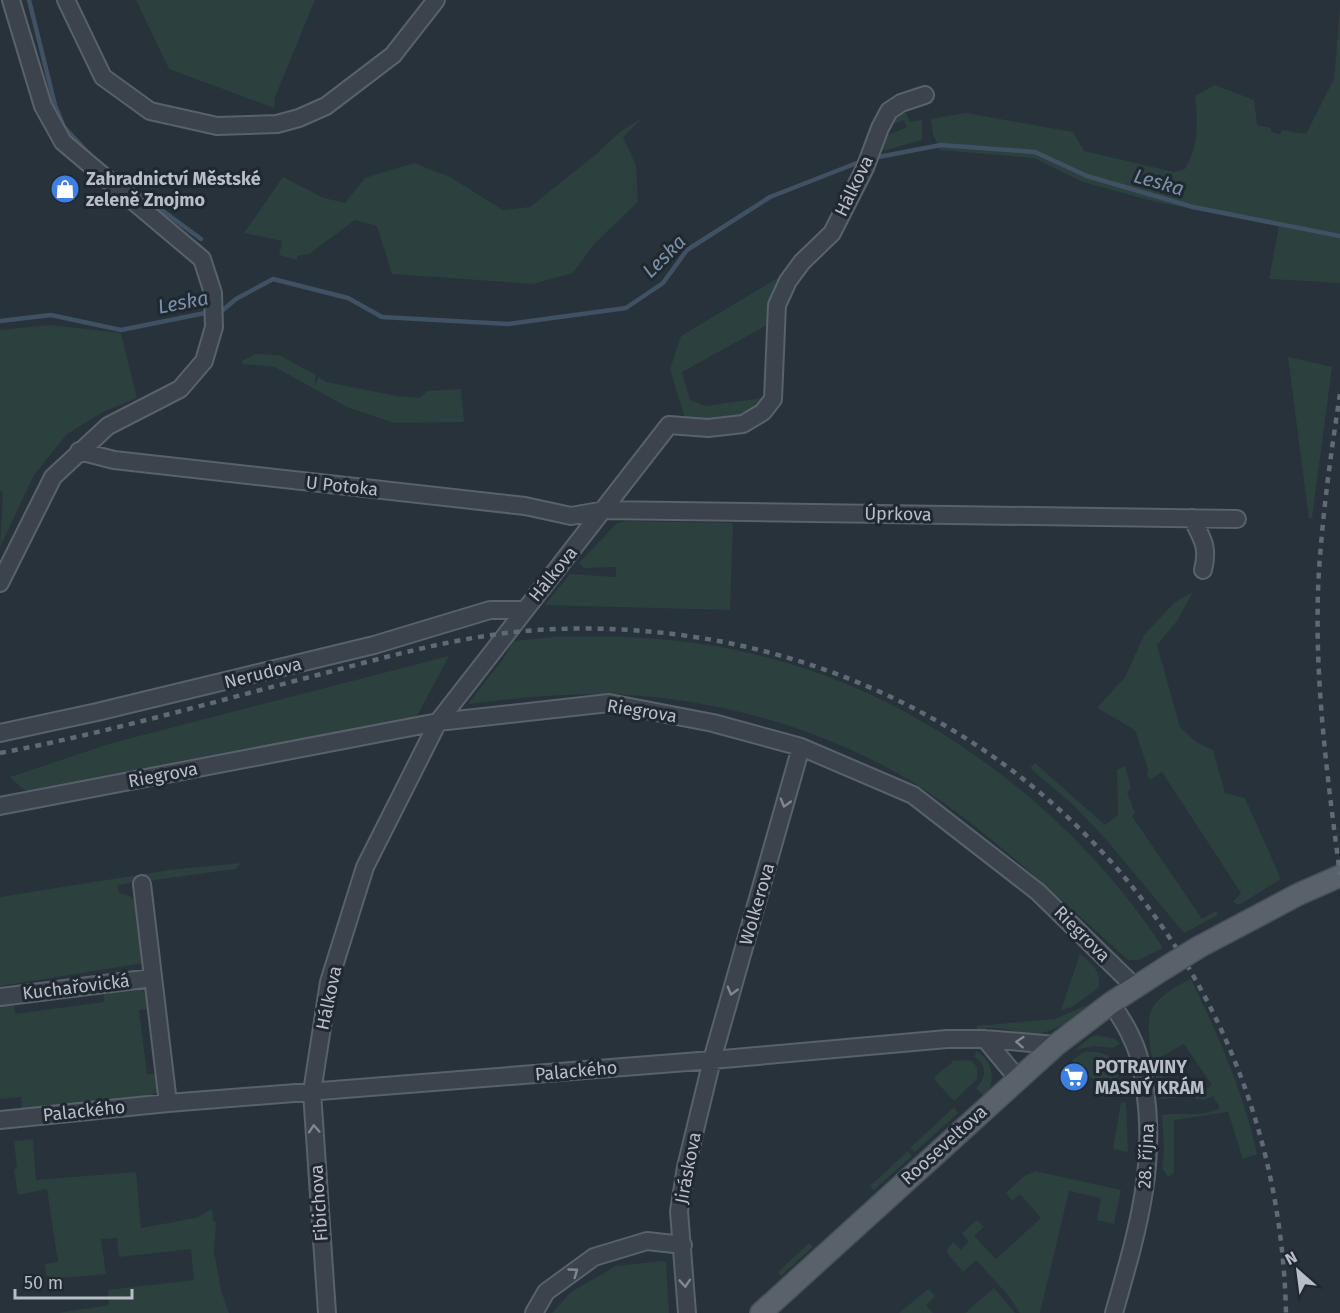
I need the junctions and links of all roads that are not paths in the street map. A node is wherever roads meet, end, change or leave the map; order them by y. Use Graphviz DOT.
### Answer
graph roads {
  1 [pos="11,0"];
  2 [pos="66,0"];
  3 [pos="436,0"];
  4 [pos="925,95"];
  5 [pos="79,452"];
  6 [pos="605,510"];
  7 [pos="1192,518"];
  8 [pos="1237,519"];
  9 [pos="1203,570"];
  10 [pos="0,583"];
  11 [pos="524,610"];
  12 [pos="438,722"];
  13 [pos="0,733"];
  14 [pos="801,747"];
  15 [pos="0,806"];
  16 [pos="1340,876"];
  17 [pos="142,884"];
  18 [pos="152,978"];
  19 [pos="1135,987"];
  20 [pos="0,997"];
  21 [pos="1111,1003"];
  22 [pos="985,1040"];
  23 [pos="1056,1045"];
  24 [pos="712,1060"];
  25 [pos="1018,1080"];
  26 [pos="312,1092"];
  27 [pos="168,1103"];
  28 [pos="0,1120"];
  29 [pos="683,1245"];
  30 [pos="327,1313"];
  31 [pos="534,1313"];
  32 [pos="687,1313"];
  33 [pos="761,1313"];
  34 [pos="1114,1313"];
  1 -- 5 [label="street"];
  2 -- 3 [label="street"];
  4 -- 6 [label="street, Hálkova"];
  5 -- 6 [label="street, U Potoka"];
  5 -- 10 [label="street"];
  6 -- 7 [label="street, Úprkova"];
  6 -- 11 [label="street, Hálkova"];
  7 -- 8 [label="street, Úprkova"];
  7 -- 9 [label="street"];
  11 -- 12 [label="street, Hálkova"];
  11 -- 13 [label="street, Nerudova"];
  12 -- 14 [label="street, Riegrova"];
  12 -- 15 [label="street, Riegrova"];
  12 -- 26 [label="street, Hálkova"];
  14 -- 19 [label="street, Riegrova"];
  14 -- 24 [label="street, Wolkerova, one-way"];
  16 -- 19 [label="main road, Rooseveltova, bridge"];
  17 -- 18 [label="street"];
  18 -- 20 [label="street, Kuchařovická"];
  18 -- 27 [label="street"];
  19 -- 21 [label="main road, Rooseveltova"];
  21 -- 23 [label="main road, Rooseveltova"];
  21 -- 34 [label="street, 28. října"];
  23 -- 22 [label="street, Palackého, one-way"];
  22 -- 24 [label="street, Palackého"];
  22 -- 25 [label="street"];
  23 -- 25 [label="main road, Rooseveltova"];
  24 -- 26 [label="street, Palackého"];
  24 -- 29 [label="street, Jiráskova"];
  25 -- 33 [label="main road, Rooseveltova"];
  26 -- 27 [label="street, Palackého"];
  30 -- 26 [label="street, Fibichova, one-way"];
  27 -- 28 [label="street, Palackého"];
  31 -- 29 [label="street, one-way"];
  29 -- 32 [label="street, Jiráskova, one-way"];
}
